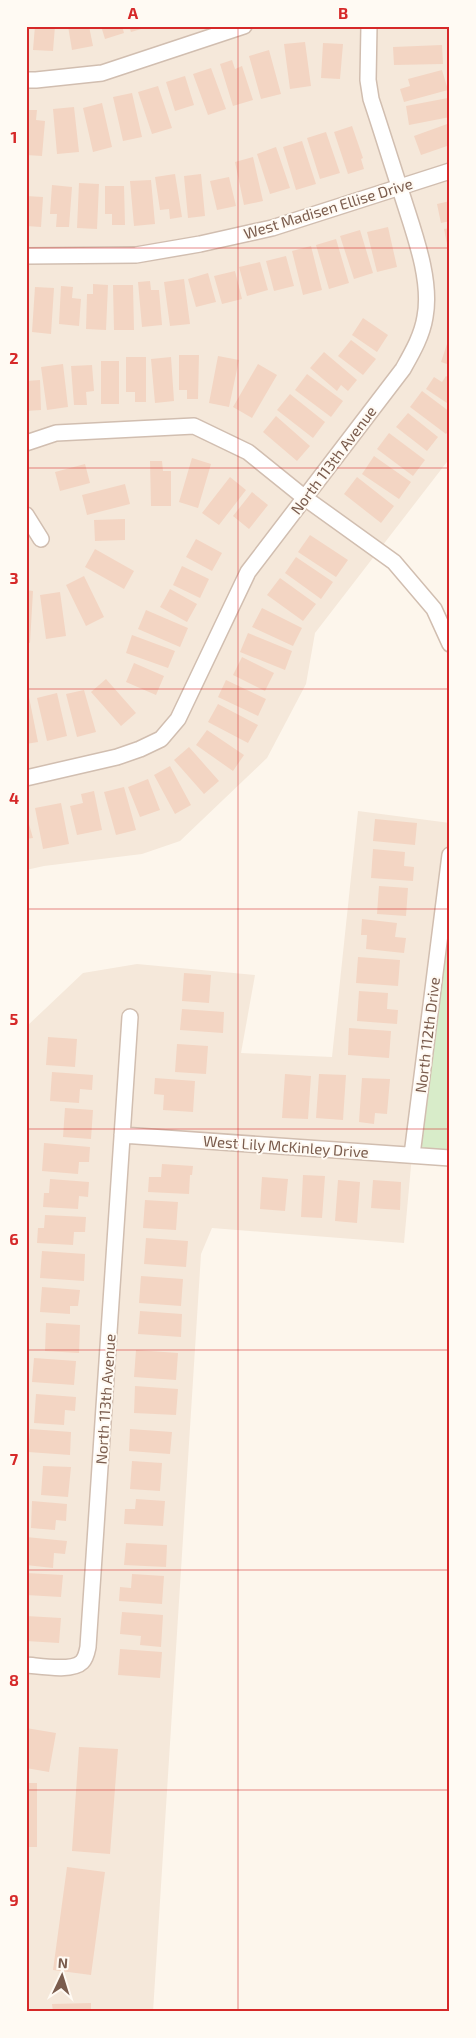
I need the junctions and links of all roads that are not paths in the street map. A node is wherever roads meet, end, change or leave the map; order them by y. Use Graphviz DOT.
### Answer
graph roads {
  1 [pos="244,26"];
  2 [pos="368,26"];
  3 [pos="26,80"];
  4 [pos="450,171"];
  5 [pos="399,187"];
  6 [pos="26,256"];
  7 [pos="26,443"];
  8 [pos="305,498"];
  9 [pos="26,515"];
  10 [pos="42,539"];
  11 [pos="450,644"];
  12 [pos="26,778"];
  13 [pos="450,855"];
  14 [pos="130,1017"];
  15 [pos="122,1135"];
  16 [pos="412,1155"];
  17 [pos="450,1158"];
  18 [pos="26,1665"];
  1 -- 3 [label="street"];
  2 -- 5 [label="street, North 113th Avenue"];
  4 -- 5 [label="street, West Madisen Ellise Drive"];
  5 -- 6 [label="street, West Madisen Ellise Drive"];
  5 -- 8 [label="street, North 113th Avenue"];
  7 -- 8 [label="street"];
  8 -- 11 [label="street"];
  8 -- 12 [label="street, North 113th Avenue"];
  9 -- 10 [label="street"];
  13 -- 16 [label="street, North 112th Drive"];
  14 -- 15 [label="street, North 113th Avenue"];
  15 -- 16 [label="street, West Lily McKinley Drive"];
  15 -- 18 [label="street, North 113th Avenue"];
  16 -- 17 [label="street, West Lily McKinley Drive"];
}
